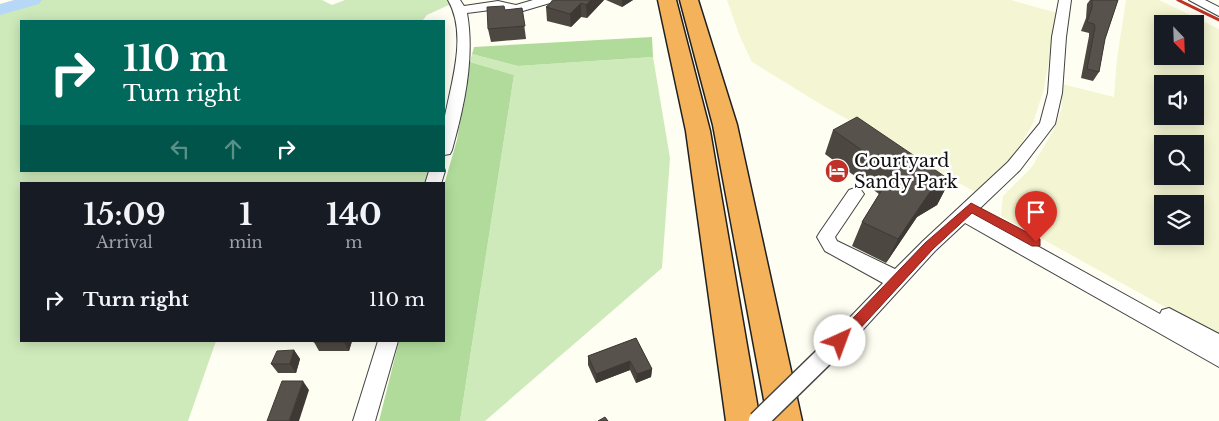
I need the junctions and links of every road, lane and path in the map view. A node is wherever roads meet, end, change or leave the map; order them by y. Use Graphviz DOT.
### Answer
graph roads {
  1 [pos="546,0"];
  2 [pos="667,0"];
  3 [pos="689,0"];
  4 [pos="1065,0"];
  5 [pos="1195,0"];
  6 [pos="458,6"];
  7 [pos="1219,12"];
  8 [pos="445,145"];
  9 [pos="855,194"];
  10 [pos="972,206"];
  11 [pos="893,284"];
  12 [pos="388,342"];
  13 [pos="1219,344"];
  14 [pos="1219,358"];
  15 [pos="774,359"];
  16 [pos="736,373"];
  17 [pos="364,421"];
  18 [pos="737,421"];
  19 [pos="743,421"];
  20 [pos="758,421"];
  21 [pos="786,421"];
  22 [pos="800,421"];
  1 -- 6 [label="street"];
  2 -- 16 [label="highway"];
  3 -- 15 [label="highway"];
  4 -- 10 [label="street"];
  5 -- 7 [label="street"];
  6 -- 8 [label="street"];
  9 -- 11 [label="street"];
  10 -- 11 [label="street"];
  10 -- 13 [label="street"];
  10 -- 14 [label="street"];
  11 -- 20 [label="street, bridge"];
  12 -- 17 [label="street"];
  15 -- 21 [label="highway"];
  15 -- 22 [label="highway"];
  16 -- 18 [label="highway"];
  16 -- 19 [label="highway"];
}
